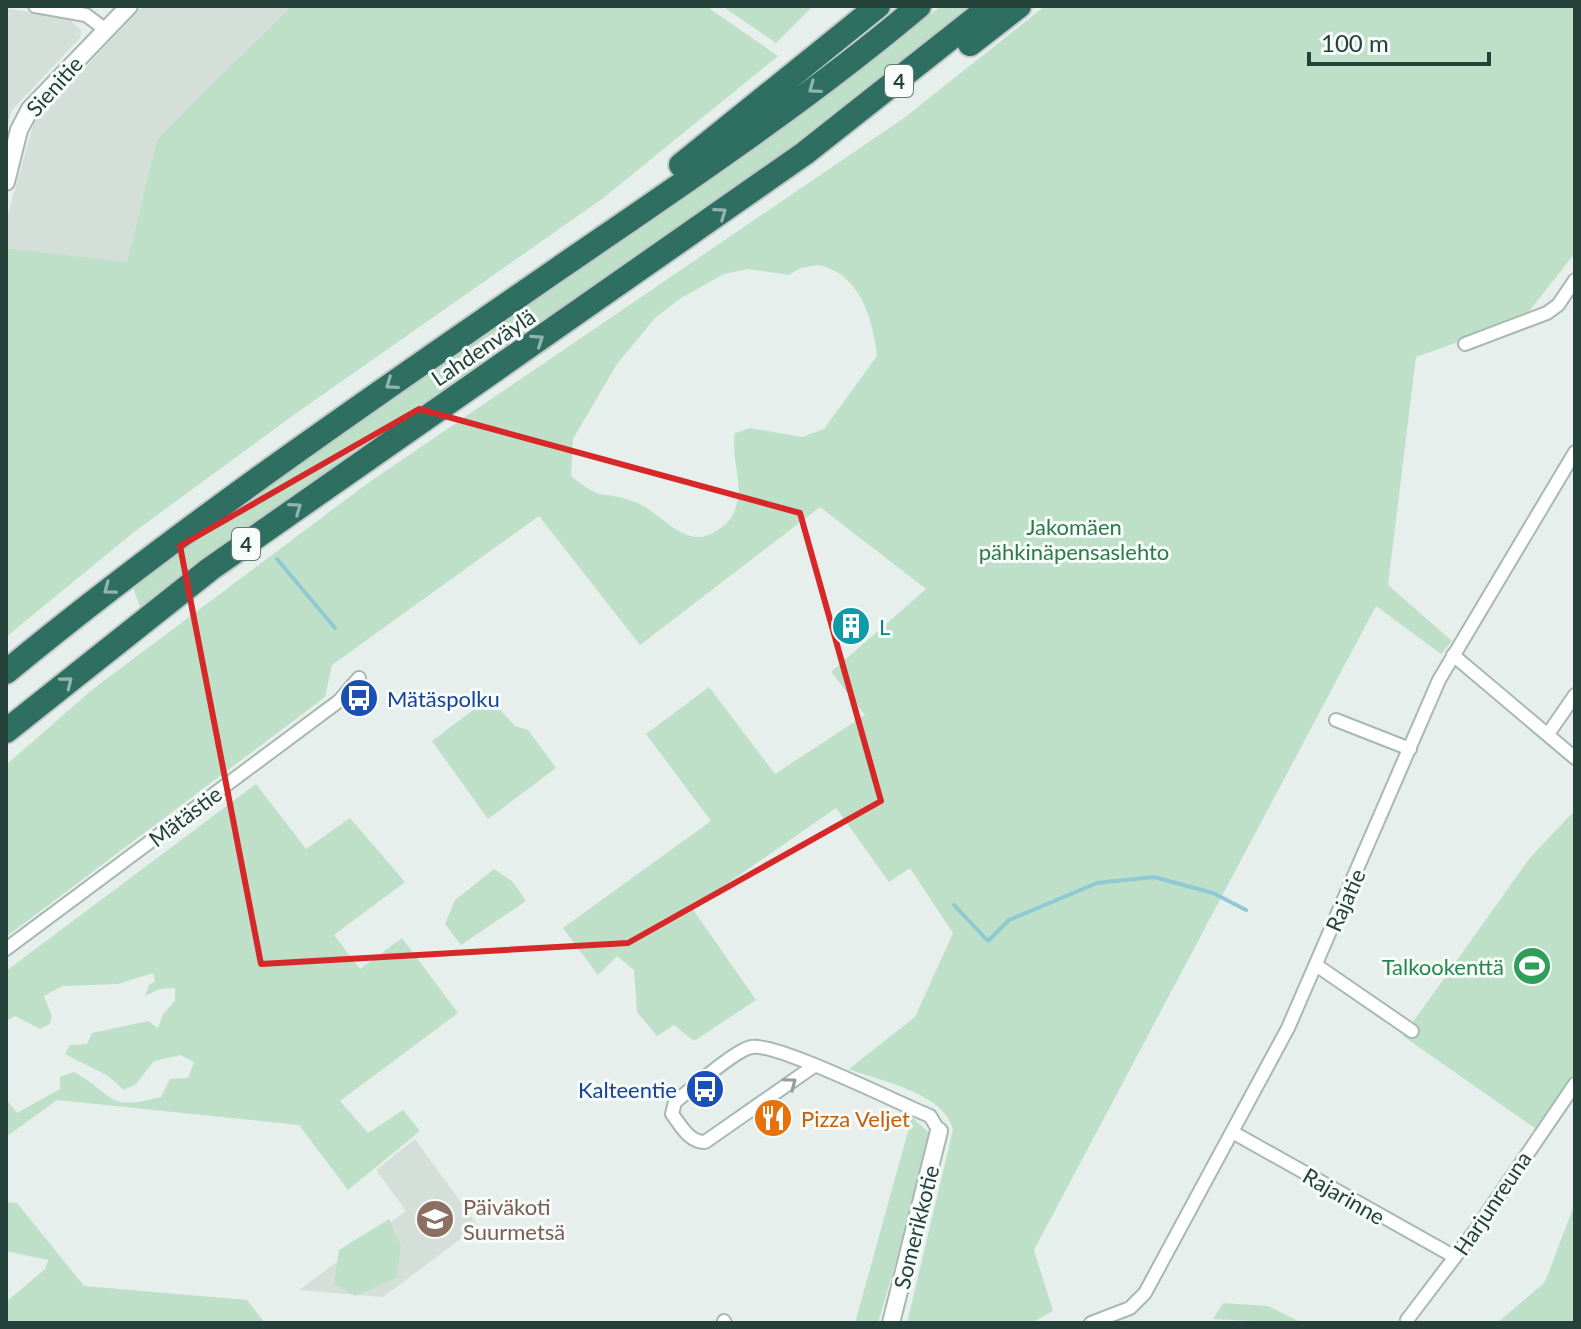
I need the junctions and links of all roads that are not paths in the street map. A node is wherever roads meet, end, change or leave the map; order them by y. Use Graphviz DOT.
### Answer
graph roads {
  1 [pos="35,6"];
  2 [pos="129,6"];
  3 [pos="919,6"];
  4 [pos="991,6"];
  5 [pos="1019,6"];
  6 [pos="872,11"];
  7 [pos="106,30"];
  8 [pos="805,153"];
  9 [pos="6,182"];
  10 [pos="571,260"];
  11 [pos="1575,280"];
  12 [pos="1465,344"];
  13 [pos="1575,452"];
  14 [pos="1453,655"];
  15 [pos="6,672"];
  16 [pos="359,678"];
  17 [pos="1575,695"];
  18 [pos="1336,720"];
  19 [pos="6,731"];
  20 [pos="1548,734"];
  21 [pos="1410,749"];
  22 [pos="1575,758"];
  23 [pos="6,949"];
  24 [pos="1316,965"];
  25 [pos="1412,1031"];
  26 [pos="814,1066"];
  27 [pos="1575,1084"];
  28 [pos="939,1131"];
  29 [pos="1234,1133"];
  30 [pos="1455,1257"];
  31 [pos="1407,1320"];
  32 [pos="891,1323"];
  33 [pos="1091,1323"];
  1 -- 7 [label="street"];
  2 -- 7 [label="street, Sienitie"];
  3 -- 10 [label="highway, Lahdenväylä / 4, one-way"];
  4 -- 8 [label="highway, Lahdenväylä / 4"];
  5 -- 8 [label="highway"];
  6 -- 10 [label="highway"];
  7 -- 9 [label="street, Sienitie"];
  19 -- 8 [label="highway, Lahdenväylä / 4, one-way"];
  10 -- 15 [label="highway, Lahdenväylä / 4, one-way"];
  11 -- 12 [label="street"];
  13 -- 14 [label="street, Rajatie"];
  14 -- 20 [label="street"];
  14 -- 21 [label="street, Rajatie"];
  16 -- 23 [label="street, Mätästie"];
  17 -- 20 [label="street"];
  18 -- 21 [label="street"];
  20 -- 22 [label="street"];
  21 -- 24 [label="street, Rajatie"];
  24 -- 25 [label="street"];
  24 -- 29 [label="street, Rajatie"];
  26 -- 26 [label="street, one-way"];
  26 -- 28 [label="street"];
  27 -- 30 [label="street, Harjunreuna"];
  28 -- 32 [label="street, Somerikkotie"];
  29 -- 30 [label="street, Rajarinne"];
  29 -- 33 [label="street, Rajatie"];
  30 -- 31 [label="street, Harjunreuna"];
}
